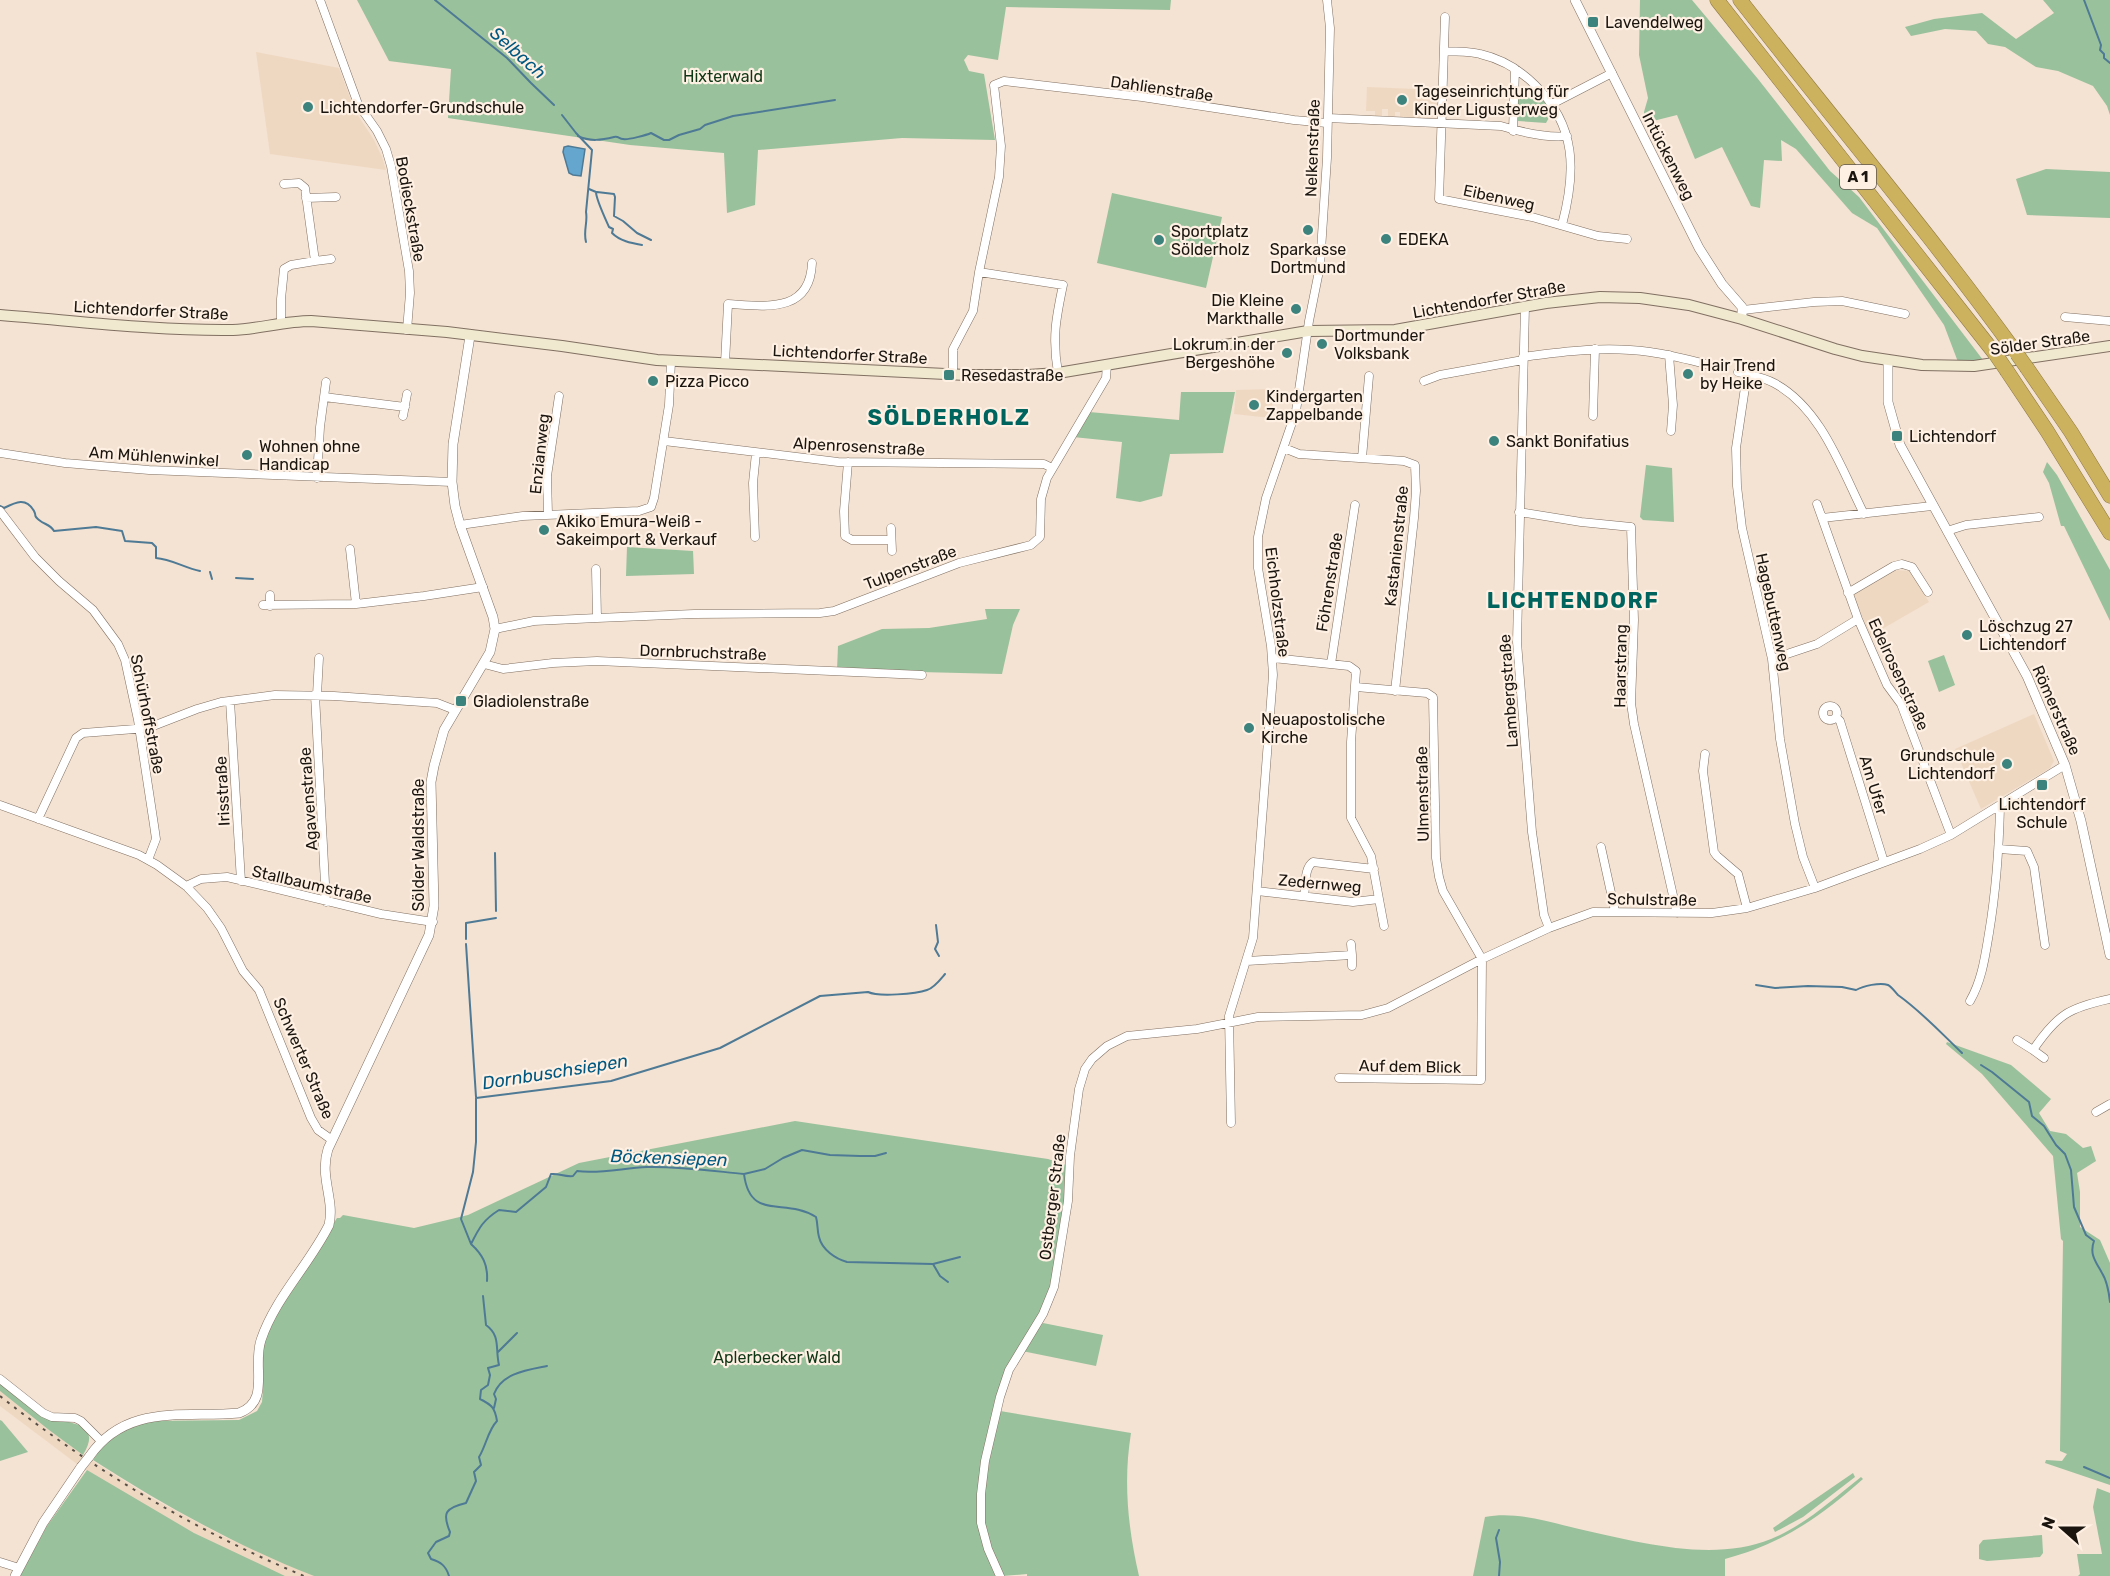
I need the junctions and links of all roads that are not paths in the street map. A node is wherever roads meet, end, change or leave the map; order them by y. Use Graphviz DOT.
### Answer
graph roads {
  1 [pos="320,0"];
  2 [pos="1328,0"];
  3 [pos="1575,0"];
  4 [pos="1717,0"];
  5 [pos="1740,0"];
  6 [pos="1444,18"];
  7 [pos="1444,51"];
  8 [pos="1515,69"];
  9 [pos="1612,73"];
  10 [pos="1552,104"];
  11 [pos="1328,121"];
  12 [pos="1441,122"];
  13 [pos="1514,130"];
  14 [pos="1567,136"];
  15 [pos="284,184"];
  16 [pos="336,196"];
  17 [pos="306,198"];
  18 [pos="1562,225"];
  19 [pos="1627,239"];
  20 [pos="331,258"];
  21 [pos="315,261"];
  22 [pos="812,263"];
  23 [pos="979,272"];
  24 [pos="1525,306"];
  25 [pos="1742,314"];
  26 [pos="1905,314"];
  27 [pos="0,315"];
  28 [pos="2065,317"];
  29 [pos="2110,321"];
  30 [pos="281,323"];
  31 [pos="407,330"];
  32 [pos="1308,332"];
  33 [pos="470,336"];
  34 [pos="2110,346"];
  35 [pos="1595,349"];
  36 [pos="1669,355"];
  37 [pos="1523,358"];
  38 [pos="671,361"];
  39 [pos="1888,361"];
  40 [pos="725,363"];
  41 [pos="1107,364"];
  42 [pos="1722,365"];
  43 [pos="1974,366"];
  44 [pos="1058,372"];
  45 [pos="953,375"];
  46 [pos="1369,376"];
  47 [pos="1424,381"];
  48 [pos="326,382"];
  49 [pos="407,394"];
  50 [pos="559,396"];
  51 [pos="324,397"];
  52 [pos="405,407"];
  53 [pos="404,416"];
  54 [pos="1593,416"];
  55 [pos="1671,431"];
  56 [pos="664,441"];
  57 [pos="1284,448"];
  58 [pos="0,453"];
  59 [pos="756,453"];
  60 [pos="1362,458"];
  61 [pos="848,462"];
  62 [pos="1052,468"];
  63 [pos="317,478"];
  64 [pos="452,482"];
  65 [pos="2110,496"];
  66 [pos="1354,504"];
  67 [pos="1817,504"];
  68 [pos="1932,506"];
  69 [pos="0,511"];
  70 [pos="1519,512"];
  71 [pos="548,514"];
  72 [pos="1864,514"];
  73 [pos="2039,517"];
  74 [pos="1822,518"];
  75 [pos="460,525"];
  76 [pos="891,528"];
  77 [pos="1947,531"];
  78 [pos="2110,533"];
  79 [pos="755,537"];
  80 [pos="891,540"];
  81 [pos="350,549"];
  82 [pos="892,551"];
  83 [pos="596,569"];
  84 [pos="483,587"];
  85 [pos="1928,592"];
  86 [pos="1848,593"];
  87 [pos="270,595"];
  88 [pos="356,604"];
  89 [pos="597,618"];
  90 [pos="1858,620"];
  91 [pos="495,628"];
  92 [pos="320,658"];
  93 [pos="1273,658"];
  94 [pos="1772,659"];
  95 [pos="484,664"];
  96 [pos="1331,664"];
  97 [pos="922,675"];
  98 [pos="1356,687"];
  99 [pos="1395,691"];
  100 [pos="316,695"];
  101 [pos="230,700"];
  102 [pos="455,710"];
  103 [pos="1836,717"];
  104 [pos="140,729"];
  105 [pos="1705,754"];
  106 [pos="2065,765"];
  107 [pos="0,805"];
  108 [pos="2000,807"];
  109 [pos="38,819"];
  110 [pos="1951,835"];
  111 [pos="1601,847"];
  112 [pos="1999,849"];
  113 [pos="148,860"];
  114 [pos="1884,862"];
  115 [pos="1374,869"];
  116 [pos="241,881"];
  117 [pos="186,886"];
  118 [pos="1815,888"];
  119 [pos="1257,891"];
  120 [pos="1304,896"];
  121 [pos="1379,899"];
  122 [pos="326,902"];
  123 [pos="1747,908"];
  124 [pos="1615,911"];
  125 [pos="1677,913"];
  126 [pos="433,922"];
  127 [pos="1384,926"];
  128 [pos="1549,928"];
  129 [pos="1351,944"];
  130 [pos="2045,945"];
  131 [pos="1352,955"];
  132 [pos="2110,955"];
  133 [pos="1482,959"];
  134 [pos="1247,961"];
  135 [pos="1353,966"];
  136 [pos="2110,999"];
  137 [pos="1970,1001"];
  138 [pos="1229,1023"];
  139 [pos="2017,1040"];
  140 [pos="2033,1050"];
  141 [pos="2044,1058"];
  142 [pos="1339,1078"];
  143 [pos="2110,1104"];
  144 [pos="2096,1112"];
  145 [pos="1231,1123"];
  146 [pos="333,1140"];
  147 [pos="0,1379"];
  148 [pos="101,1441"];
  149 [pos="0,1562"];
  150 [pos="17,1572"];
  151 [pos="1000,1576"];
  1 -- 31 [label="street, Bodieckstraße"];
  2 -- 11 [label="street, Nelkenstraße"];
  3 -- 9 [label="street, Intückenweg"];
  4 -- 78 [label="highway, A 1, bridge"];
  5 -- 65 [label="highway, A 1, bridge"];
  6 -- 7 [label="street"];
  7 -- 8 [label="street"];
  7 -- 12 [label="street"];
  8 -- 10 [label="street"];
  8 -- 13 [label="street"];
  9 -- 10 [label="street"];
  9 -- 25 [label="street, Intückenweg"];
  10 -- 14 [label="street"];
  11 -- 12 [label="street, Dahlienstraße"];
  11 -- 23 [label="street, Dahlienstraße"];
  11 -- 32 [label="street, Nelkenstraße"];
  12 -- 13 [label="street, Dahlienstraße"];
  12 -- 18 [label="street, Eibenweg"];
  13 -- 14 [label="street, Dahlienstraße"];
  14 -- 18 [label="street"];
  15 -- 17 [label="street"];
  16 -- 17 [label="street"];
  17 -- 21 [label="street"];
  18 -- 19 [label="street, Eibenweg"];
  20 -- 21 [label="street"];
  21 -- 30 [label="street"];
  22 -- 40 [label="street"];
  23 -- 44 [label="street"];
  23 -- 45 [label="street"];
  24 -- 25 [label="main road, Lichtendorfer Straße"];
  24 -- 32 [label="main road, Lichtendorfer Straße"];
  24 -- 37 [label="street, Lambergstraße"];
  25 -- 26 [label="street"];
  25 -- 39 [label="main road, Lichtendorfer Straße"];
  27 -- 30 [label="main road, Lichtendorfer Straße"];
  28 -- 29 [label="street"];
  30 -- 31 [label="main road, Lichtendorfer Straße"];
  31 -- 33 [label="main road, Lichtendorfer Straße"];
  32 -- 41 [label="main road, Lichtendorfer Straße"];
  32 -- 57 [label="street, Eichholzstraße"];
  33 -- 38 [label="main road, Lichtendorfer Straße"];
  33 -- 64 [label="street"];
  34 -- 43 [label="main road, Sölder Straße"];
  35 -- 36 [label="street"];
  35 -- 37 [label="street"];
  35 -- 54 [label="street"];
  36 -- 42 [label="street"];
  36 -- 55 [label="street"];
  37 -- 47 [label="street"];
  37 -- 70 [label="street, Lambergstraße"];
  38 -- 40 [label="main road, Lichtendorfer Straße"];
  38 -- 56 [label="street"];
  39 -- 43 [label="main road, Lichtendorfer Straße"];
  39 -- 68 [label="street, Römerstraße"];
  40 -- 45 [label="main road, Lichtendorfer Straße"];
  41 -- 44 [label="main road, Lichtendorfer Straße"];
  41 -- 62 [label="street, Tulpenstraße"];
  44 -- 45 [label="main road, Lichtendorfer Straße"];
  46 -- 60 [label="street"];
  48 -- 51 [label="street"];
  49 -- 52 [label="street"];
  50 -- 71 [label="street, Enzianweg"];
  51 -- 52 [label="street"];
  51 -- 63 [label="street"];
  52 -- 53 [label="street"];
  56 -- 59 [label="street, Alpenrosenstraße"];
  56 -- 71 [label="street"];
  57 -- 60 [label="street, Kastanienstraße"];
  57 -- 93 [label="street, Eichholzstraße"];
  58 -- 63 [label="street, Am Mühlenwinkel"];
  59 -- 61 [label="street, Alpenrosenstraße"];
  59 -- 79 [label="street"];
  60 -- 99 [label="street, Kastanienstraße"];
  61 -- 62 [label="street, Alpenrosenstraße"];
  61 -- 80 [label="street"];
  62 -- 89 [label="street, Tulpenstraße"];
  63 -- 64 [label="street, Am Mühlenwinkel"];
  64 -- 75 [label="street"];
  66 -- 96 [label="street, Föhrenstraße"];
  67 -- 74 [label="street, Edelrosenstraße"];
  68 -- 72 [label="street"];
  68 -- 77 [label="street, Römerstraße"];
  69 -- 104 [label="street, Schürhoffstraße"];
  70 -- 125 [label="street, Haarstrang"];
  70 -- 128 [label="street, Lambergstraße"];
  71 -- 75 [label="street"];
  72 -- 74 [label="street"];
  72 -- 94 [label="street, Hagebuttenweg"];
  73 -- 77 [label="street"];
  74 -- 86 [label="street, Edelrosenstraße"];
  75 -- 84 [label="street"];
  76 -- 80 [label="street"];
  77 -- 106 [label="street, Römerstraße"];
  80 -- 82 [label="street"];
  81 -- 88 [label="street"];
  83 -- 89 [label="street"];
  84 -- 88 [label="street"];
  84 -- 91 [label="street"];
  85 -- 86 [label="street"];
  86 -- 90 [label="street, Edelrosenstraße"];
  87 -- 88 [label="street"];
  89 -- 91 [label="street, Tulpenstraße"];
  90 -- 94 [label="street"];
  90 -- 110 [label="street, Edelrosenstraße"];
  91 -- 95 [label="street, Sölder Waldstraße"];
  92 -- 100 [label="street"];
  93 -- 96 [label="street"];
  93 -- 119 [label="street, Eichholzstraße"];
  94 -- 118 [label="street, Hagebuttenweg"];
  95 -- 97 [label="street, Dornbruchstraße"];
  95 -- 102 [label="street, Sölder Waldstraße"];
  96 -- 98 [label="street"];
  98 -- 99 [label="street, Ulmenstraße"];
  98 -- 115 [label="street"];
  99 -- 133 [label="street, Ulmenstraße"];
  100 -- 101 [label="street"];
  100 -- 102 [label="street"];
  100 -- 122 [label="street, Agavenstraße"];
  101 -- 104 [label="street"];
  101 -- 116 [label="street, Irisstraße"];
  102 -- 126 [label="street, Sölder Waldstraße"];
  103 -- 114 [label="street, Am Ufer"];
  104 -- 109 [label="street"];
  104 -- 113 [label="street, Schürhoffstraße"];
  105 -- 123 [label="street"];
  106 -- 108 [label="street, Schulstraße"];
  106 -- 132 [label="street, Römerstraße"];
  107 -- 109 [label="street, Schwerter Straße"];
  108 -- 110 [label="street, Schulstraße"];
  108 -- 112 [label="street"];
  109 -- 113 [label="street, Schwerter Straße"];
  110 -- 114 [label="street, Schulstraße"];
  111 -- 124 [label="street"];
  112 -- 130 [label="street"];
  112 -- 137 [label="street"];
  113 -- 117 [label="street, Schwerter Straße"];
  114 -- 118 [label="street, Schulstraße"];
  115 -- 120 [label="street"];
  115 -- 121 [label="street"];
  116 -- 117 [label="street, Stallbaumstraße"];
  116 -- 122 [label="street, Stallbaumstraße"];
  117 -- 146 [label="street, Schwerter Straße"];
  118 -- 123 [label="street, Schulstraße"];
  119 -- 120 [label="street, Zedernweg"];
  119 -- 134 [label="street, Eichholzstraße"];
  120 -- 121 [label="street, Zedernweg"];
  121 -- 127 [label="street"];
  122 -- 126 [label="street, Stallbaumstraße"];
  123 -- 125 [label="street, Schulstraße"];
  124 -- 125 [label="street, Schulstraße"];
  124 -- 128 [label="street, Schulstraße"];
  126 -- 146 [label="street, Sölder Waldstraße"];
  128 -- 133 [label="street, Schulstraße"];
  129 -- 131 [label="street"];
  131 -- 134 [label="street"];
  131 -- 135 [label="street"];
  133 -- 138 [label="street, Schulstraße"];
  133 -- 142 [label="street, Auf dem Blick"];
  134 -- 138 [label="street, Eichholzstraße"];
  136 -- 140 [label="street"];
  138 -- 145 [label="street, Eichholzstraße"];
  138 -- 151 [label="street, Ostberger Straße"];
  139 -- 140 [label="street"];
  140 -- 141 [label="street"];
  143 -- 144 [label="street"];
  146 -- 148 [label="street, Schwerter Straße"];
  147 -- 148 [label="street"];
  148 -- 150 [label="street, Schwerter Straße, bridge"];
  149 -- 150 [label="street"];
}
